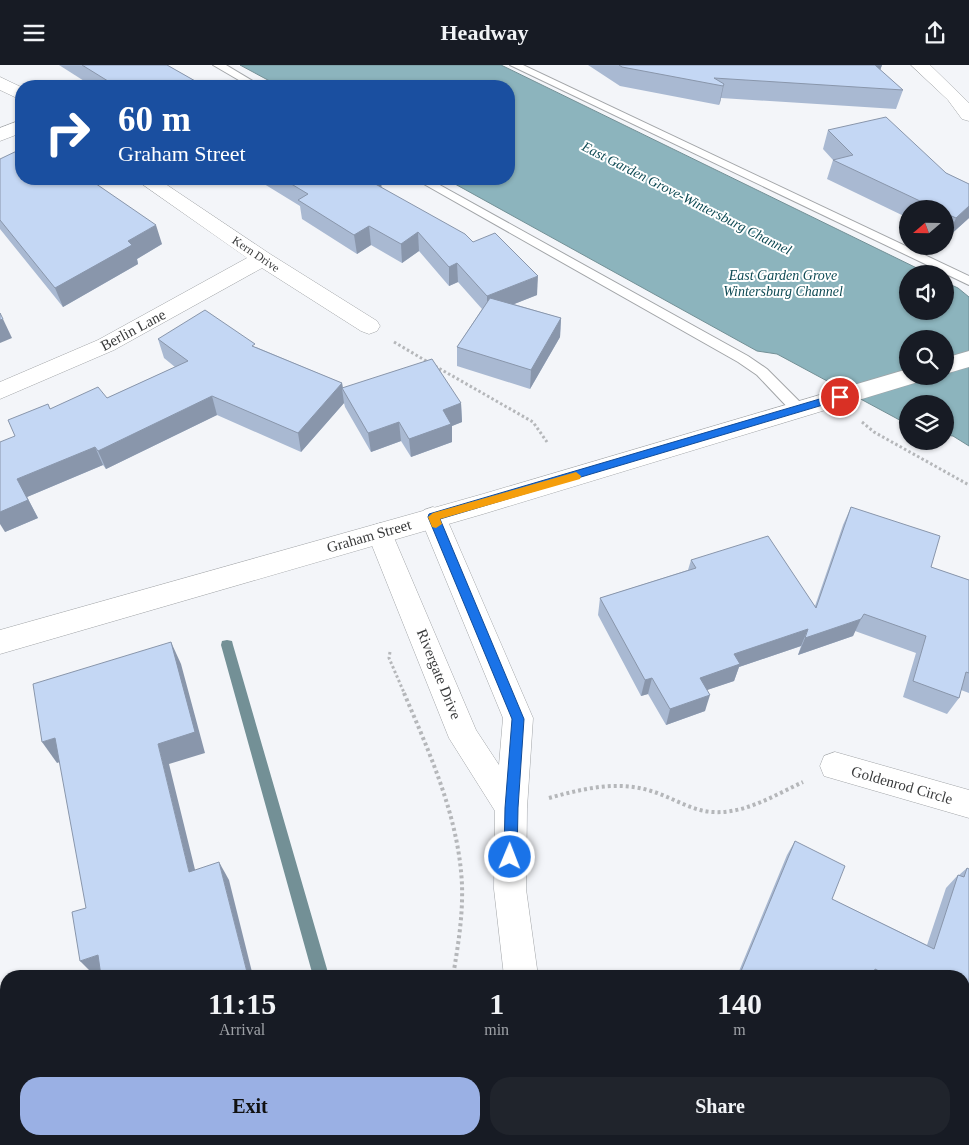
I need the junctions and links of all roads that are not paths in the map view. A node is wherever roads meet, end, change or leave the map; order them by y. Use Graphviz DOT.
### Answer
graph roads {
  1 [pos="218,65"];
  2 [pos="514,65"];
  3 [pos="920,65"];
  4 [pos="245,80"];
  5 [pos="0,82"];
  6 [pos="15,91"];
  7 [pos="969,115"];
  8 [pos="15,129"];
  9 [pos="0,135"];
  10 [pos="154,185"];
  11 [pos="433,185"];
  12 [pos="262,259"];
  13 [pos="969,281"];
  14 [pos="369,326"];
  15 [pos="969,359"];
  16 [pos="954,363"];
  17 [pos="899,379"];
  18 [pos="0,391"];
  19 [pos="799,410"];
  20 [pos="433,517"];
  21 [pos="380,533"];
  22 [pos="0,642"];
  23 [pos="835,766"];
  24 [pos="969,804"];
  25 [pos="511,808"];
  26 [pos="520,970"];
  1 -- 4 [label="lane"];
  2 -- 13 [label="lane"];
  3 -- 7 [label="street"];
  5 -- 6 [label="street"];
  8 -- 9 [label="street"];
  10 -- 12 [label="street, Kern Drive"];
  11 -- 19 [label="lane"];
  12 -- 14 [label="street, Kern Drive"];
  12 -- 18 [label="street, Berlin Lane"];
  15 -- 16 [label="street"];
  17 -- 19 [label="street, Graham Street"];
  19 -- 20 [label="street, Graham Street"];
  20 -- 21 [label="street, Graham Street"];
  20 -- 25 [label="street"];
  21 -- 22 [label="street, Graham Street"];
  21 -- 25 [label="street, Rivergate Drive"];
  23 -- 24 [label="street, Goldenrod Circle"];
  25 -- 26 [label="street"];
}
